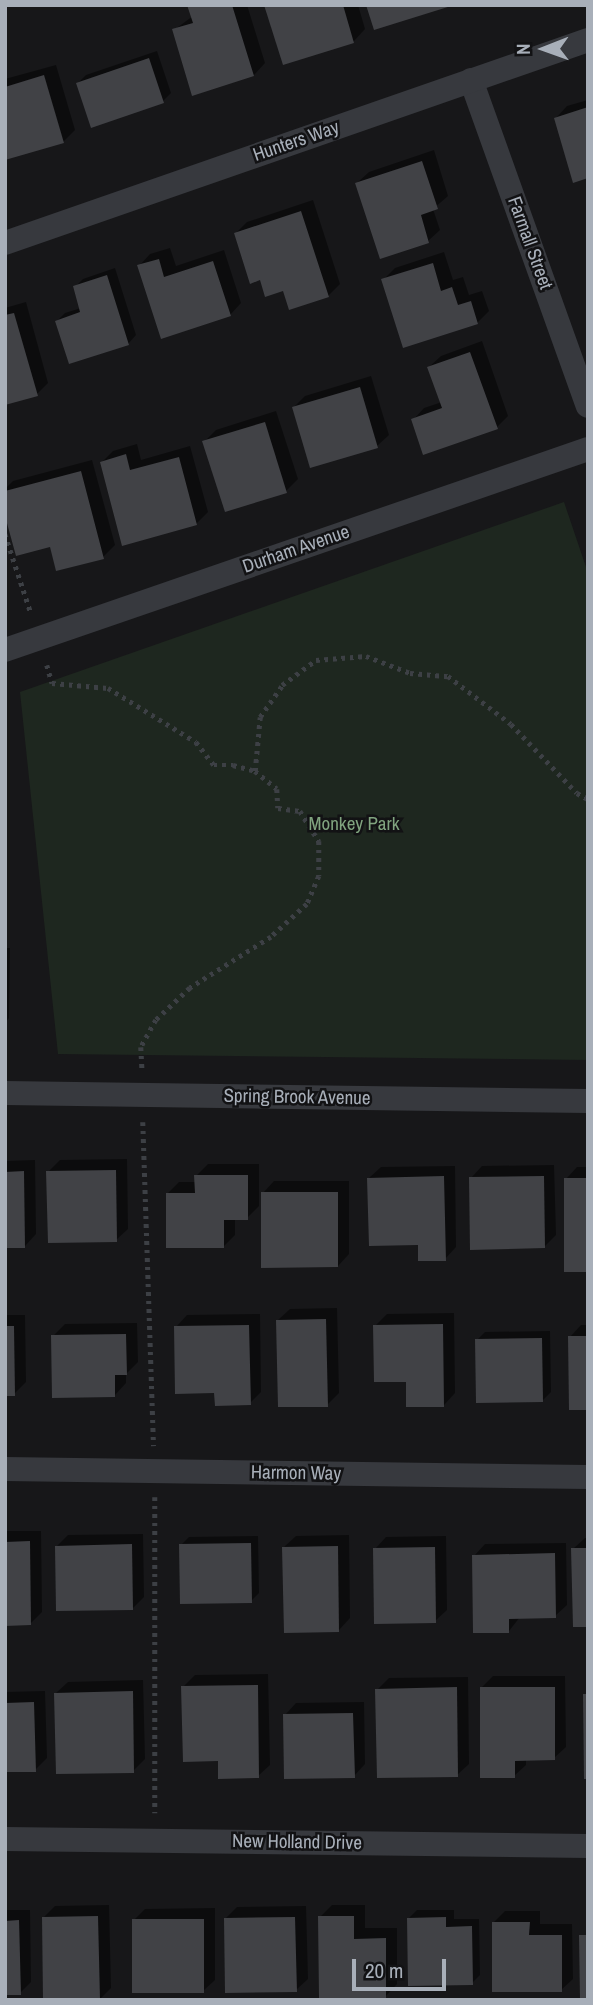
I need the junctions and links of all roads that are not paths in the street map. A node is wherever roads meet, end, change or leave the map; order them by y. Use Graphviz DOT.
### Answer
graph roads {
  1 [pos="588,40"];
  2 [pos="471,80"];
  3 [pos="5,243"];
  4 [pos="588,406"];
  5 [pos="588,449"];
  6 [pos="5,650"];
  7 [pos="5,1093"];
  8 [pos="588,1101"];
  9 [pos="5,1469"];
  10 [pos="588,1476"];
  11 [pos="5,1839"];
  12 [pos="588,1846"];
  1 -- 2 [label="street, Hunters Way"];
  2 -- 3 [label="street, Hunters Way"];
  2 -- 4 [label="street, Farmall Street"];
  5 -- 6 [label="street, Durham Avenue"];
  7 -- 8 [label="street, Spring Brook Avenue"];
  9 -- 10 [label="street, Harmon Way"];
  11 -- 12 [label="street, New Holland Drive"];
}
